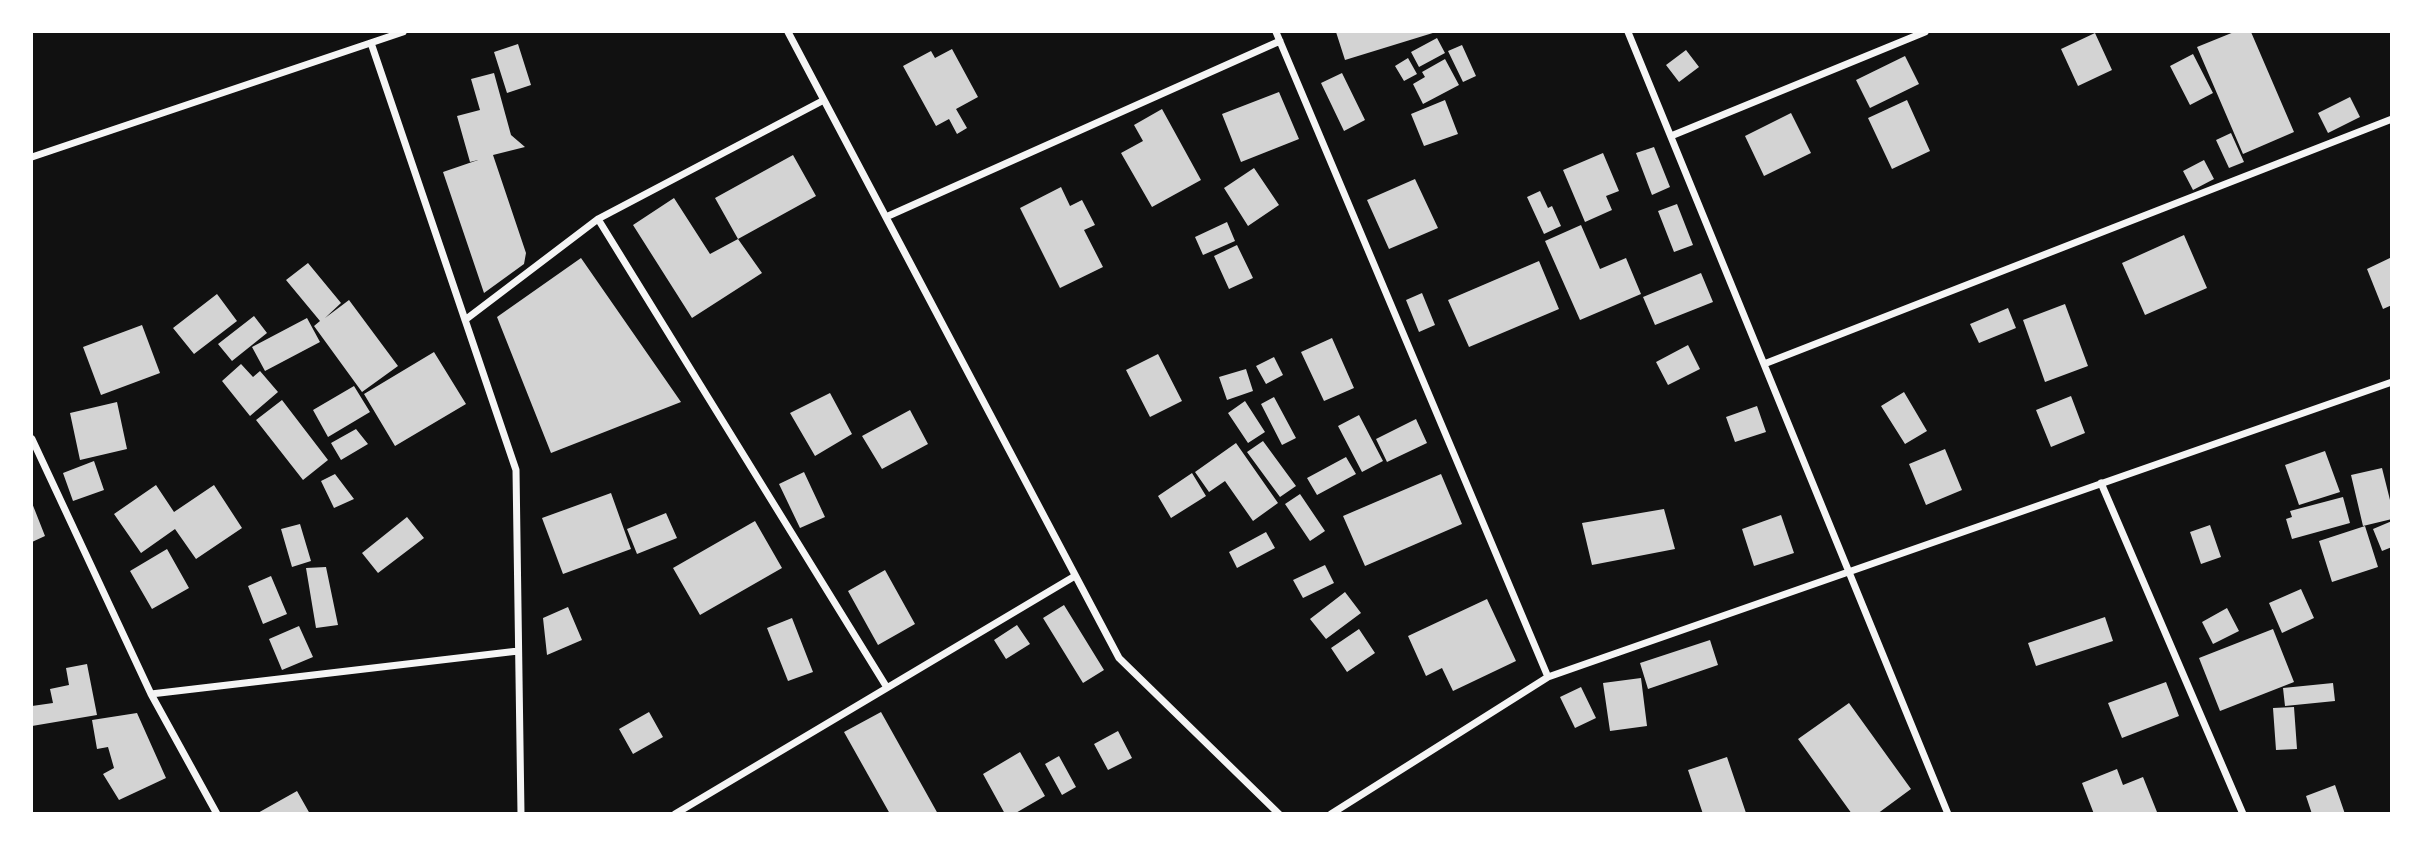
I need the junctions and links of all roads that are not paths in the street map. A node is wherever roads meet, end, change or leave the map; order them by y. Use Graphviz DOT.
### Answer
graph roads {
  1 [pos="403,32"];
  2 [pos="788,32"];
  3 [pos="1276,32"];
  4 [pos="1628,32"];
  5 [pos="1925,32"];
  6 [pos="1280,41"];
  7 [pos="371,43"];
  8 [pos="824,100"];
  9 [pos="2392,119"];
  10 [pos="1671,136"];
  11 [pos="32,157"];
  12 [pos="886,217"];
  13 [pos="598,219"];
  14 [pos="465,320"];
  15 [pos="1764,364"];
  16 [pos="2392,382"];
  17 [pos="32,439"];
  18 [pos="2101,483"];
  19 [pos="1850,572"];
  20 [pos="1075,576"];
  21 [pos="518,651"];
  22 [pos="1548,677"];
  23 [pos="886,686"];
  24 [pos="151,694"];
  25 [pos="217,814"];
  26 [pos="521,814"];
  27 [pos="675,814"];
  28 [pos="1279,814"];
  29 [pos="1331,814"];
  30 [pos="1948,814"];
  31 [pos="2243,814"];
  1 -- 7 [label="street"];
  2 -- 8 [label="street"];
  3 -- 6 [label="street"];
  4 -- 10 [label="street"];
  5 -- 10 [label="street"];
  6 -- 12 [label="street"];
  6 -- 22 [label="street"];
  7 -- 11 [label="street"];
  7 -- 14 [label="street"];
  8 -- 12 [label="street"];
  8 -- 13 [label="street"];
  9 -- 15 [label="street"];
  10 -- 15 [label="street"];
  12 -- 20 [label="street"];
  13 -- 14 [label="street"];
  13 -- 23 [label="street"];
  14 -- 21 [label="street"];
  15 -- 19 [label="street"];
  16 -- 18 [label="street"];
  17 -- 24 [label="street"];
  18 -- 19 [label="street"];
  18 -- 31 [label="street"];
  19 -- 22 [label="street"];
  19 -- 30 [label="street"];
  20 -- 23 [label="street"];
  20 -- 28 [label="street"];
  21 -- 24 [label="street"];
  21 -- 26 [label="street"];
  22 -- 29 [label="street"];
  23 -- 27 [label="street"];
  24 -- 25 [label="street"];
}
